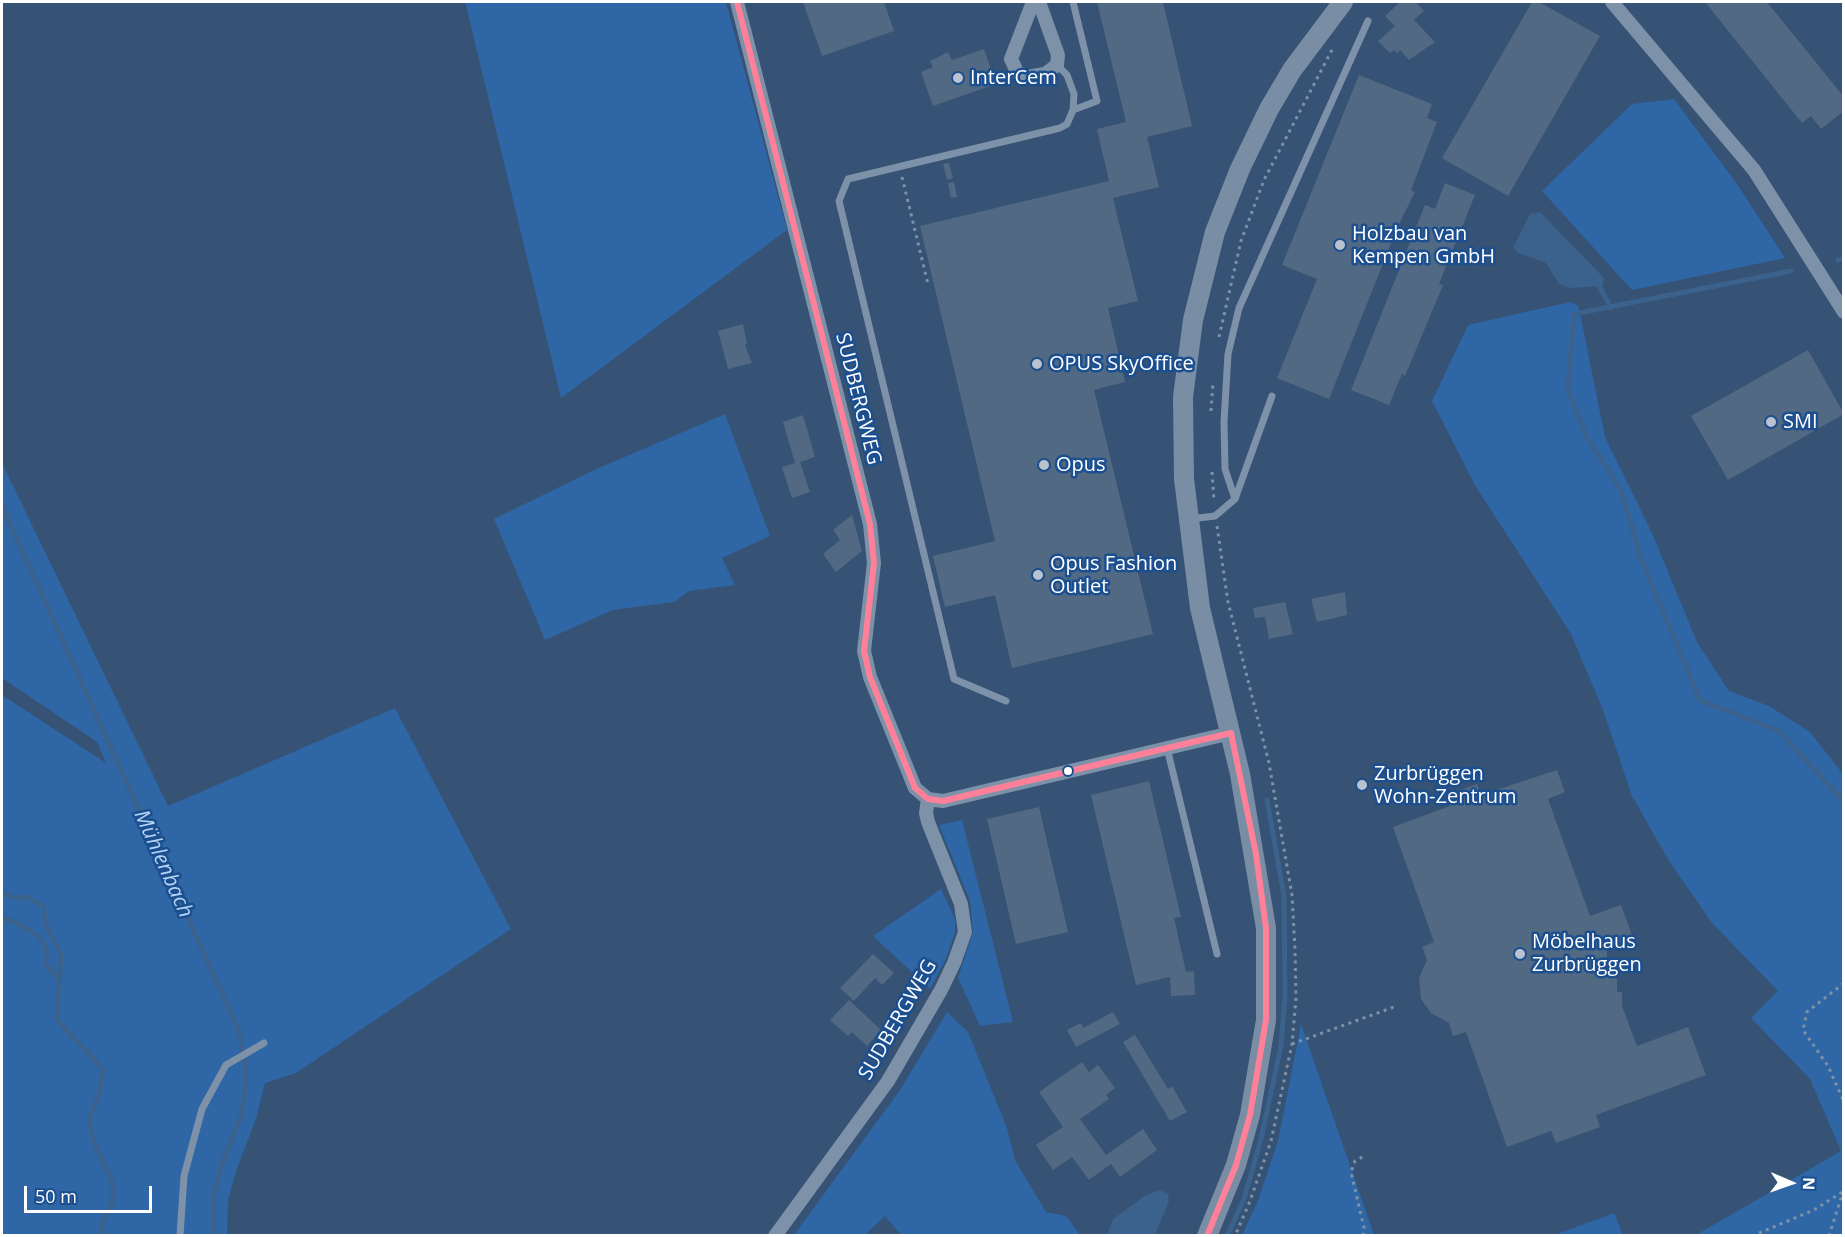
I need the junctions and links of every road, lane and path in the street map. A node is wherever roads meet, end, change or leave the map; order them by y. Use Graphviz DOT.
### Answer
graph roads {
  1 [pos="737,2"];
  2 [pos="1033,2"];
  3 [pos="1039,2"];
  4 [pos="1073,2"];
  5 [pos="1342,2"];
  6 [pos="1612,2"];
  7 [pos="1368,21"];
  8 [pos="1337,40"];
  9 [pos="1057,65"];
  10 [pos="1073,110"];
  11 [pos="900,166"];
  12 [pos="928,284"];
  13 [pos="1844,312"];
  14 [pos="1218,345"];
  15 [pos="1214,376"];
  16 [pos="1272,396"];
  17 [pos="1211,420"];
  18 [pos="1212,466"];
  19 [pos="1235,499"];
  20 [pos="1215,516"];
  21 [pos="1188,519"];
  22 [pos="1006,700"];
  23 [pos="1231,733"];
  24 [pos="1167,748"];
  25 [pos="928,800"];
  26 [pos="1217,954"];
  27 [pos="1844,983"];
  28 [pos="1394,1007"];
  29 [pos="264,1043"];
  30 [pos="1292,1044"];
  31 [pos="1844,1102"];
  32 [pos="1364,1156"];
  33 [pos="1843,1192"];
  34 [pos="180,1236"];
  35 [pos="776,1236"];
  36 [pos="1207,1236"];
  37 [pos="1234,1236"];
  38 [pos="1363,1236"];
  39 [pos="1752,1236"];
  40 [pos="1829,1236"];
  1 -- 25 [label="street, SUDBERGWEG"];
  2 -- 9 [label="street"];
  3 -- 9 [label="street"];
  4 -- 10 [label="lane"];
  5 -- 21 [label="street"];
  6 -- 13 [label="street"];
  7 -- 19 [label="lane"];
  8 -- 14 [label="path"];
  9 -- 10 [label="lane"];
  10 -- 11 [label="lane"];
  11 -- 12 [label="path"];
  11 -- 22 [label="lane"];
  15 -- 17 [label="path"];
  16 -- 19 [label="lane"];
  18 -- 20 [label="path"];
  19 -- 20 [label="lane"];
  20 -- 21 [label="lane"];
  20 -- 30 [label="path"];
  21 -- 23 [label="street"];
  23 -- 24 [label="street"];
  23 -- 36 [label="street"];
  24 -- 25 [label="street"];
  24 -- 26 [label="lane"];
  25 -- 35 [label="street, SUDBERGWEG"];
  27 -- 31 [label="path"];
  28 -- 30 [label="path"];
  29 -- 34 [label="lane"];
  30 -- 37 [label="path"];
  32 -- 38 [label="path"];
  33 -- 39 [label="path"];
  33 -- 40 [label="path"];
}
